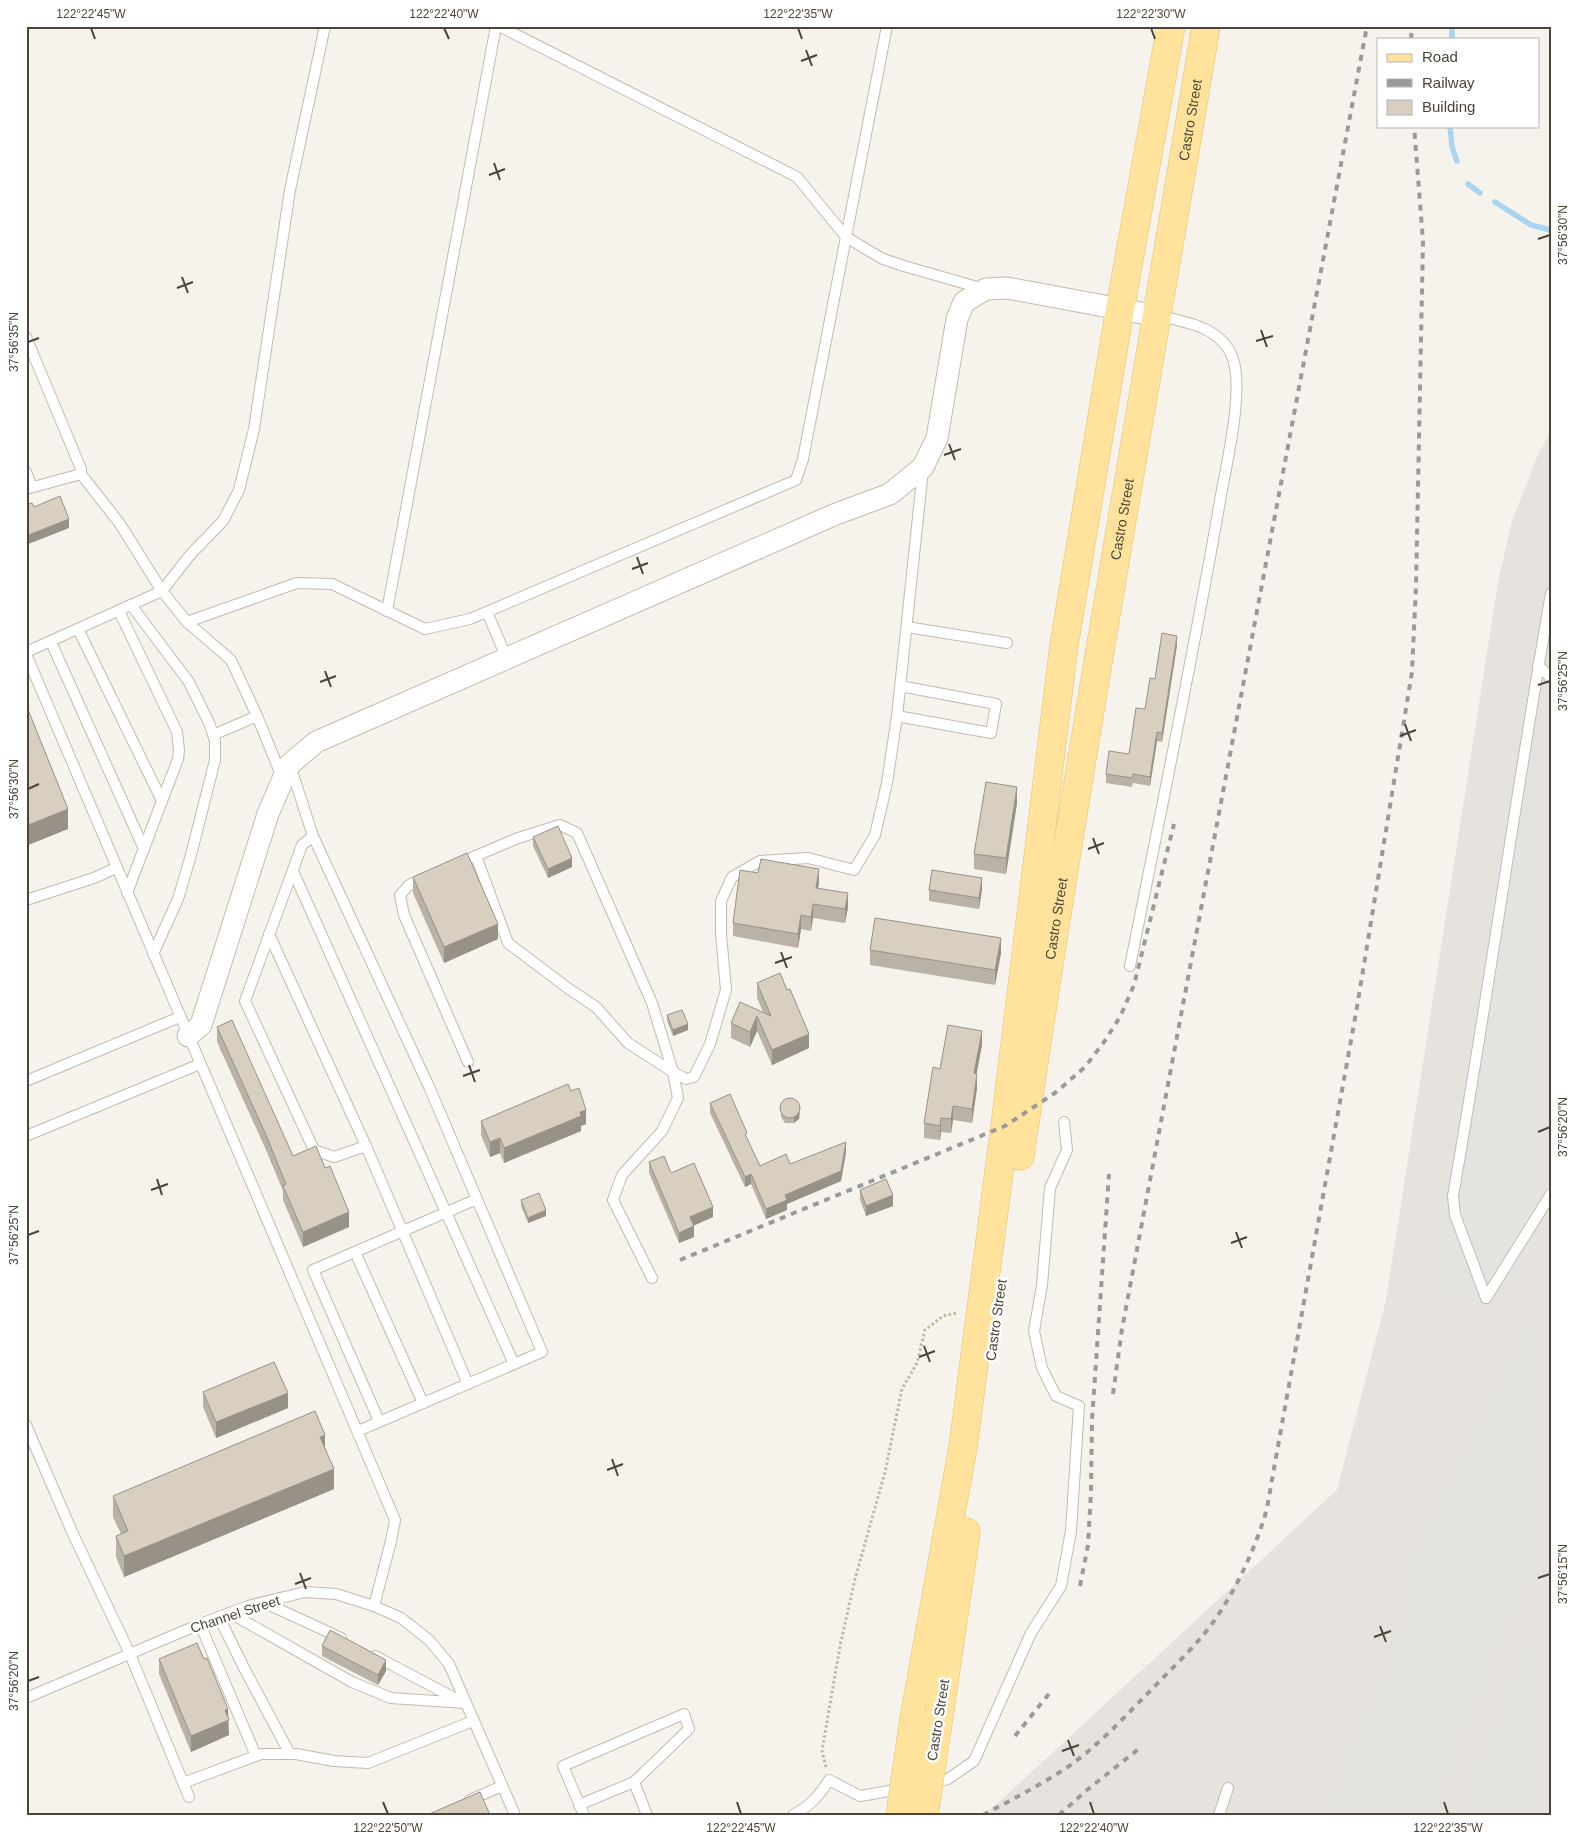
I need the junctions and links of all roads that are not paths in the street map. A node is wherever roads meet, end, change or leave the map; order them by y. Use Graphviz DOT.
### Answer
graph roads {
  1 [pos="325,26"];
  2 [pos="497,26"];
  3 [pos="887,26"];
  4 [pos="1171,26"];
  5 [pos="1206,26"];
  6 [pos="846,237"];
  7 [pos="986,290"];
  8 [pos="1120,309"];
  9 [pos="1158,316"];
  10 [pos="26,337"];
  11 [pos="924,467"];
  12 [pos="26,472"];
  13 [pos="81,474"];
  14 [pos="29,488"];
  15 [pos="162,592"];
  16 [pos="1551,593"];
  17 [pos="131,605"];
  18 [pos="119,611"];
  19 [pos="387,611"];
  20 [pos="487,612"];
  21 [pos="186,622"];
  22 [pos="907,627"];
  23 [pos="78,629"];
  24 [pos="51,642"];
  25 [pos="1007,643"];
  26 [pos="26,653"];
  27 [pos="507,659"];
  28 [pos="1538,666"];
  29 [pos="1551,678"];
  30 [pos="900,686"];
  31 [pos="257,716"];
  32 [pos="897,716"];
  33 [pos="213,735"];
  34 [pos="286,772"];
  35 [pos="162,801"];
  36 [pos="313,836"];
  37 [pos="144,848"];
  38 [pos="476,856"];
  39 [pos="452,866"];
  40 [pos="116,868"];
  41 [pos="293,870"];
  42 [pos="436,873"];
  43 [pos="127,893"];
  44 [pos="26,900"];
  45 [pos="269,934"];
  46 [pos="153,954"];
  47 [pos="1130,966"];
  48 [pos="184,1026"];
  49 [pos="468,1062"];
  50 [pos="200,1064"];
  51 [pos="673,1072"];
  52 [pos="26,1081"];
  53 [pos="1064,1122"];
  54 [pos="26,1136"];
  55 [pos="366,1146"];
  56 [pos="1551,1194"];
  57 [pos="477,1199"];
  58 [pos="446,1213"];
  59 [pos="403,1231"];
  60 [pos="355,1252"];
  61 [pos="652,1278"];
  62 [pos="514,1364"];
  63 [pos="468,1384"];
  64 [pos="423,1403"];
  65 [pos="379,1421"];
  66 [pos="26,1425"];
  67 [pos="358,1431"];
  68 [pos="263,1602"];
  69 [pos="374,1606"];
  70 [pos="230,1613"];
  71 [pos="219,1617"];
  72 [pos="200,1624"];
  73 [pos="349,1642"];
  74 [pos="364,1650"];
  75 [pos="130,1654"];
  76 [pos="26,1698"];
  77 [pos="465,1703"];
  78 [pos="473,1721"];
  79 [pos="290,1754"];
  80 [pos="256,1756"];
  81 [pos="634,1782"];
  82 [pos="184,1783"];
  83 [pos="502,1786"];
  84 [pos="1228,1788"];
  85 [pos="189,1797"];
  86 [pos="460,1804"];
  87 [pos="582,1810"];
  88 [pos="514,1815"];
  89 [pos="647,1815"];
  90 [pos="793,1815"];
  91 [pos="900,1815"];
  92 [pos="924,1815"];
  93 [pos="1219,1815"];
  1 -- 15 [label="lane"];
  2 -- 6 [label="lane"];
  2 -- 19 [label="lane"];
  3 -- 6 [label="lane"];
  4 -- 8 [label="main road, Castro Street"];
  5 -- 9 [label="main road, Castro Street"];
  6 -- 7 [label="lane"];
  6 -- 20 [label="lane"];
  7 -- 8 [label="street"];
  7 -- 11 [label="street"];
  8 -- 9 [label="street"];
  8 -- 91 [label="main road, Castro Street, bridge"];
  9 -- 47 [label="lane"];
  9 -- 92 [label="main road, Castro Street, bridge"];
  10 -- 13 [label="lane"];
  11 -- 22 [label="lane"];
  11 -- 27 [label="street"];
  12 -- 14 [label="lane"];
  13 -- 14 [label="lane"];
  13 -- 15 [label="lane"];
  15 -- 17 [label="lane"];
  15 -- 21 [label="lane"];
  16 -- 28 [label="lane"];
  17 -- 18 [label="lane"];
  17 -- 33 [label="lane"];
  18 -- 23 [label="lane"];
  18 -- 35 [label="lane"];
  19 -- 20 [label="lane"];
  19 -- 21 [label="lane"];
  20 -- 27 [label="lane"];
  21 -- 31 [label="lane"];
  22 -- 25 [label="lane"];
  22 -- 30 [label="lane"];
  23 -- 24 [label="lane"];
  23 -- 35 [label="lane"];
  24 -- 26 [label="lane"];
  24 -- 37 [label="lane"];
  26 -- 40 [label="lane"];
  27 -- 34 [label="street"];
  28 -- 29 [label="lane"];
  28 -- 56 [label="lane"];
  30 -- 32 [label="lane"];
  30 -- 32 [label="lane"];
  31 -- 33 [label="lane"];
  31 -- 34 [label="lane"];
  32 -- 51 [label="lane"];
  33 -- 46 [label="lane"];
  34 -- 36 [label="lane"];
  34 -- 48 [label="street"];
  35 -- 37 [label="lane"];
  36 -- 41 [label="lane"];
  36 -- 57 [label="lane"];
  37 -- 43 [label="lane"];
  38 -- 39 [label="lane"];
  38 -- 51 [label="lane"];
  38 -- 51 [label="lane"];
  40 -- 43 [label="lane"];
  40 -- 44 [label="lane"];
  41 -- 45 [label="lane"];
  41 -- 58 [label="lane"];
  42 -- 49 [label="lane"];
  43 -- 46 [label="lane"];
  45 -- 55 [label="lane"];
  45 -- 55 [label="lane"];
  46 -- 48 [label="lane"];
  48 -- 50 [label="lane"];
  48 -- 52 [label="lane"];
  50 -- 54 [label="lane"];
  50 -- 67 [label="lane"];
  51 -- 61 [label="lane"];
  53 -- 90 [label="lane"];
  55 -- 59 [label="lane"];
  57 -- 58 [label="lane"];
  57 -- 62 [label="lane"];
  58 -- 59 [label="lane"];
  58 -- 62 [label="lane"];
  59 -- 60 [label="lane"];
  59 -- 63 [label="lane"];
  60 -- 64 [label="lane"];
  60 -- 65 [label="lane"];
  62 -- 63 [label="lane"];
  63 -- 64 [label="lane"];
  64 -- 65 [label="lane"];
  65 -- 67 [label="lane"];
  66 -- 75 [label="lane"];
  67 -- 69 [label="lane"];
  68 -- 69 [label="lane, Channel Street"];
  68 -- 70 [label="lane, Channel Street"];
  68 -- 73 [label="lane"];
  69 -- 77 [label="lane, Channel Street"];
  70 -- 71 [label="lane, Channel Street"];
  70 -- 77 [label="lane"];
  71 -- 72 [label="lane, Channel Street"];
  71 -- 79 [label="lane"];
  72 -- 75 [label="lane, Channel Street"];
  72 -- 80 [label="lane"];
  74 -- 77 [label="lane"];
  75 -- 76 [label="lane, Channel Street"];
  75 -- 82 [label="lane"];
  77 -- 78 [label="lane, Channel Street"];
  78 -- 79 [label="lane"];
  78 -- 83 [label="lane, Channel Street"];
  79 -- 80 [label="lane"];
  80 -- 82 [label="lane"];
  81 -- 87 [label="lane"];
  81 -- 87 [label="lane"];
  81 -- 89 [label="lane"];
  82 -- 85 [label="lane"];
  83 -- 86 [label="lane"];
  83 -- 88 [label="lane, Channel Street"];
  84 -- 93 [label="lane"];
}
